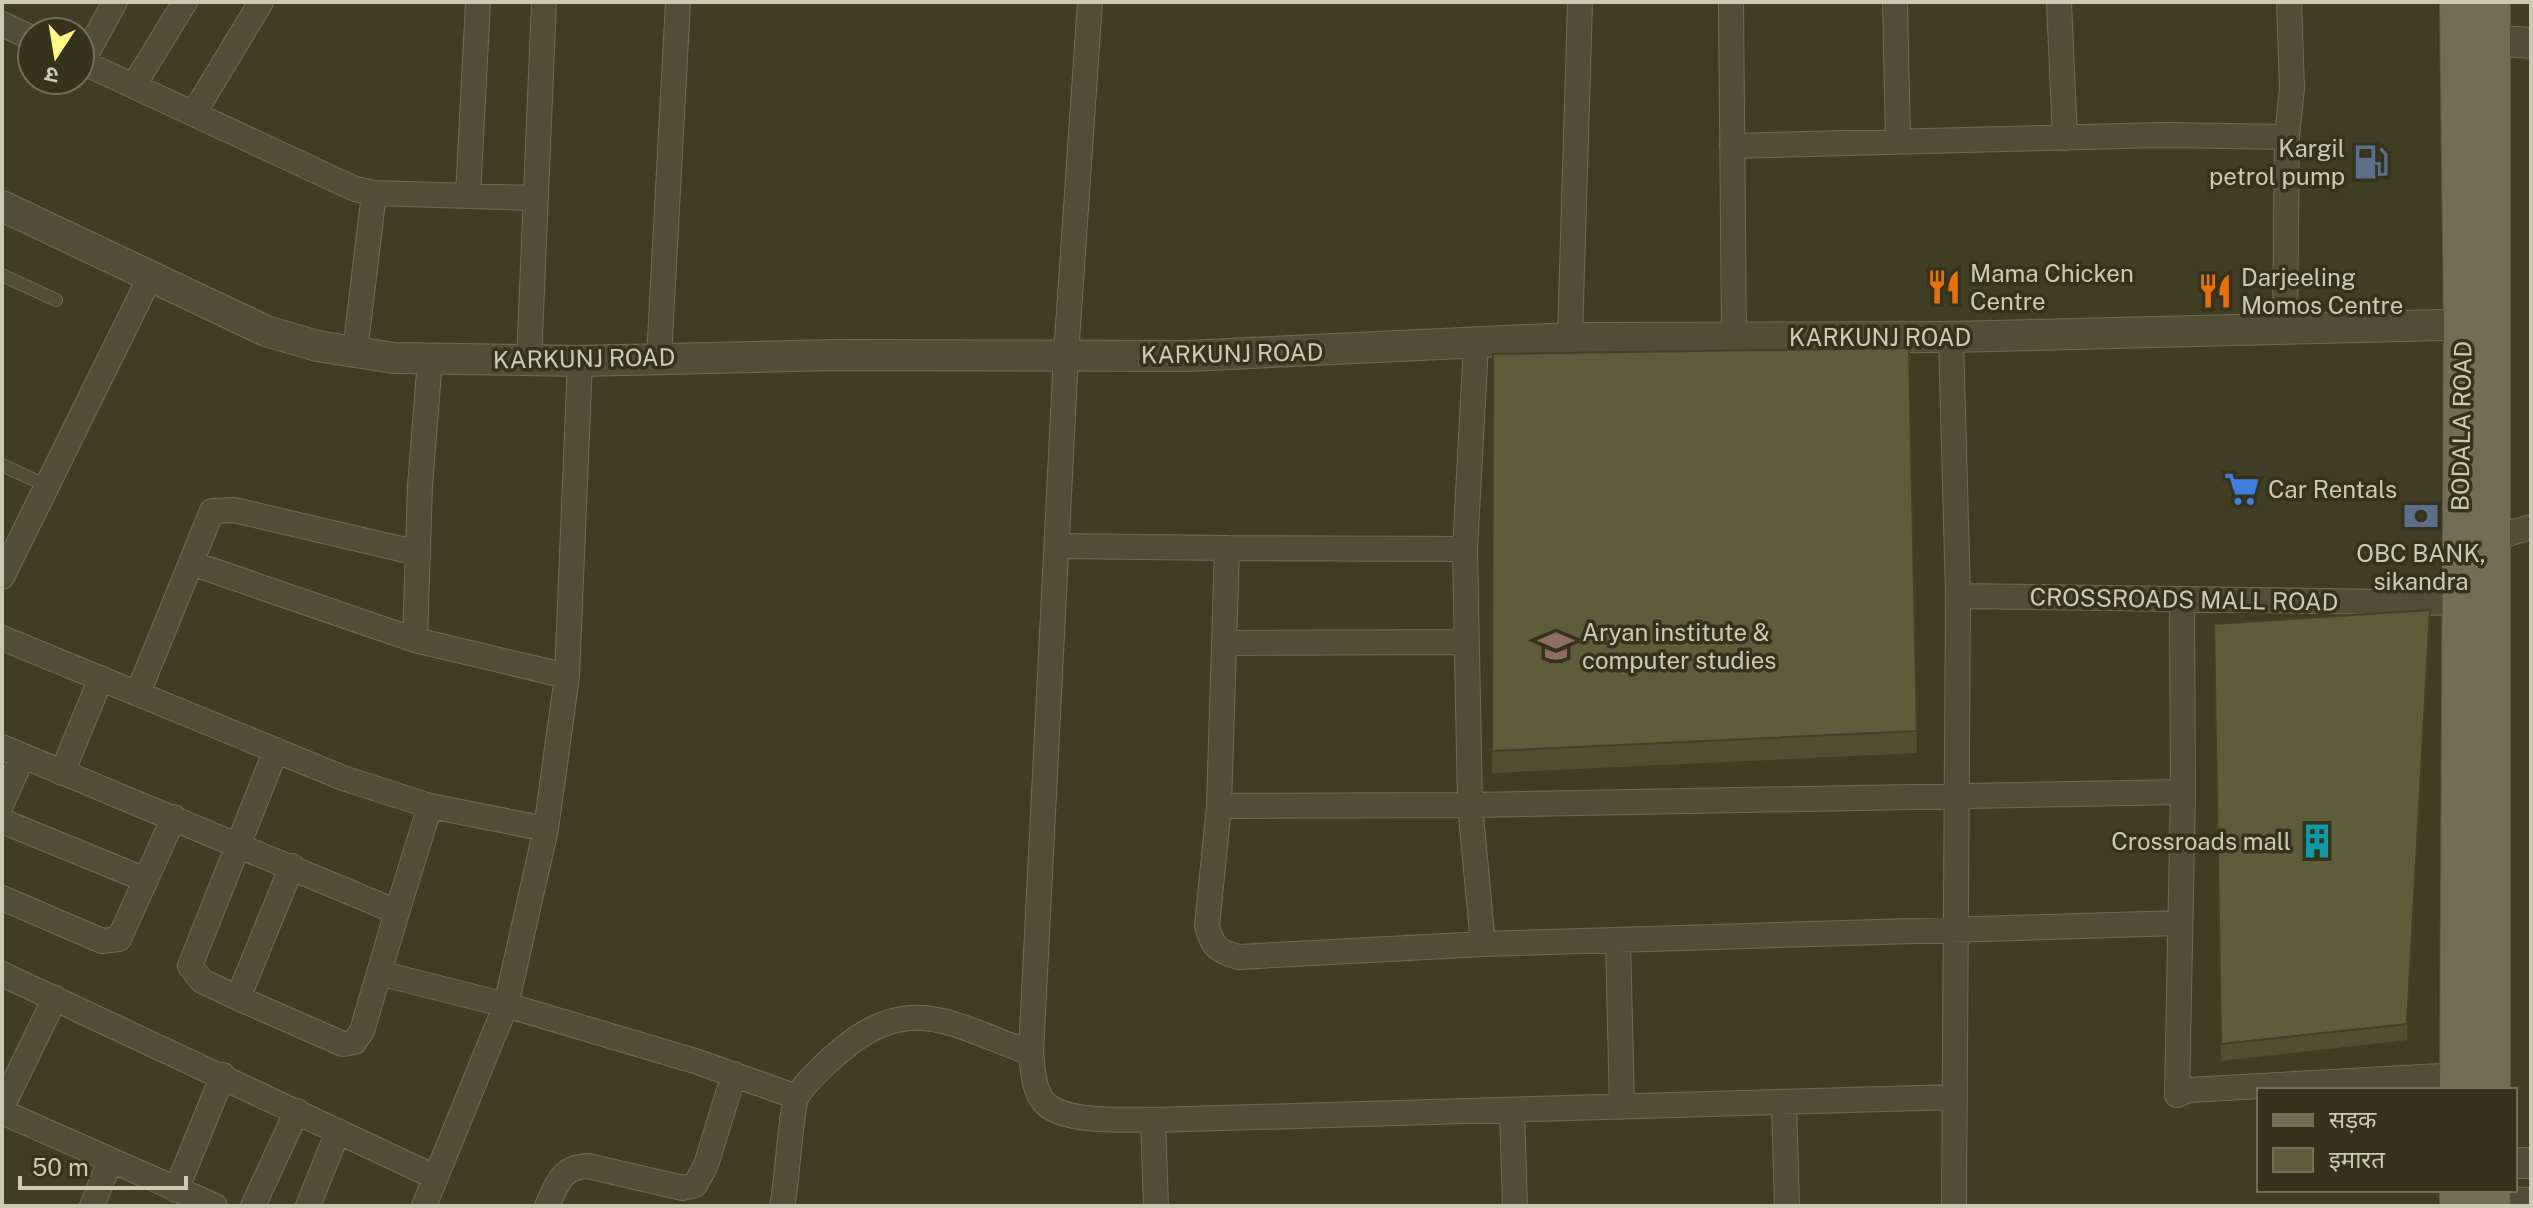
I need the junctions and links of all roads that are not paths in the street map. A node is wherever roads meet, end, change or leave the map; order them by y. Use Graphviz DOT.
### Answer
graph roads {
  1 [pos="115,2"];
  2 [pos="185,2"];
  3 [pos="261,2"];
  4 [pos="478,2"];
  5 [pos="544,2"];
  6 [pos="678,2"];
  7 [pos="1090,2"];
  8 [pos="1580,2"];
  9 [pos="1731,2"];
  10 [pos="1895,2"];
  11 [pos="2059,2"];
  12 [pos="2289,2"];
  13 [pos="2491,2"];
  14 [pos="2469,27"];
  15 [pos="96,35"];
  16 [pos="2531,43"];
  17 [pos="96,68"];
  18 [pos="134,85"];
  19 [pos="194,113"];
  20 [pos="2287,137"];
  21 [pos="2065,138"];
  22 [pos="1898,141"];
  23 [pos="1732,146"];
  24 [pos="374,193"];
  25 [pos="468,196"];
  26 [pos="535,198"];
  27 [pos="2,206"];
  28 [pos="2,275"];
  29 [pos="149,279"];
  30 [pos="56,300"];
  31 [pos="2478,324"];
  32 [pos="2285,328"];
  33 [pos="1734,337"];
  34 [pos="1951,337"];
  35 [pos="1570,338"];
  36 [pos="1476,345"];
  37 [pos="355,352"];
  38 [pos="1066,355"];
  39 [pos="659,358"];
  40 [pos="430,359"];
  41 [pos="529,361"];
  42 [pos="580,361"];
  43 [pos="2,465"];
  44 [pos="47,486"];
  45 [pos="2531,527"];
  46 [pos="2476,542"];
  47 [pos="1059,546"];
  48 [pos="1227,548"];
  49 [pos="1465,549"];
  50 [pos="418,553"];
  51 [pos="191,563"];
  52 [pos="2,577"];
  53 [pos="1958,596"];
  54 [pos="2182,599"];
  55 [pos="2459,603"];
  56 [pos="2,638"];
  57 [pos="415,640"];
  58 [pos="1467,642"];
  59 [pos="1224,643"];
  60 [pos="567,676"];
  61 [pos="101,678"];
  62 [pos="138,693"];
  63 [pos="276,750"];
  64 [pos="12,752"];
  65 [pos="62,773"];
  66 [pos="2183,792"];
  67 [pos="1954,797"];
  68 [pos="2,803"];
  69 [pos="1470,805"];
  70 [pos="430,806"];
  71 [pos="1219,806"];
  72 [pos="174,817"];
  73 [pos="2,821"];
  74 [pos="546,829"];
  75 [pos="239,843"];
  76 [pos="292,866"];
  77 [pos="146,880"];
  78 [pos="2,898"];
  79 [pos="397,912"];
  80 [pos="2179,923"];
  81 [pos="1956,932"];
  82 [pos="1618,940"];
  83 [pos="1483,944"];
  84 [pos="379,973"];
  85 [pos="2,974"];
  86 [pos="55,998"];
  87 [pos="238,998"];
  88 [pos="506,1005"];
  89 [pos="1031,1053"];
  90 [pos="734,1074"];
  91 [pos="223,1075"];
  92 [pos="2469,1085"];
  93 [pos="2301,1088"];
  94 [pos="2257,1089"];
  95 [pos="797,1097"];
  96 [pos="1955,1097"];
  97 [pos="1784,1104"];
  98 [pos="1622,1107"];
  99 [pos="2,1110"];
  100 [pos="297,1111"];
  101 [pos="1512,1111"];
  102 [pos="1153,1120"];
  103 [pos="338,1131"];
  104 [pos="110,1161"];
  105 [pos="435,1177"];
  106 [pos="176,1190"];
  107 [pos="2475,1199"];
  108 [pos="2531,1203"];
  109 [pos="92,1206"];
  110 [pos="215,1206"];
  111 [pos="253,1206"];
  112 [pos="308,1206"];
  113 [pos="424,1206"];
  114 [pos="547,1206"];
  115 [pos="782,1206"];
  116 [pos="1156,1206"];
  117 [pos="1515,1206"];
  118 [pos="1787,1206"];
  119 [pos="1954,1206"];
  1 -- 15 [label="street"];
  2 -- 18 [label="street"];
  3 -- 19 [label="street"];
  4 -- 25 [label="street"];
  5 -- 26 [label="street"];
  6 -- 39 [label="street"];
  7 -- 38 [label="street"];
  8 -- 35 [label="street"];
  9 -- 23 [label="street"];
  10 -- 22 [label="street"];
  11 -- 21 [label="street"];
  12 -- 20 [label="street"];
  13 -- 14 [label="main road, BODALA ROAD"];
  14 -- 16 [label="street"];
  14 -- 31 [label="main road, BODALA ROAD"];
  17 -- 18 [label="street"];
  18 -- 19 [label="street"];
  19 -- 24 [label="street"];
  20 -- 21 [label="street"];
  20 -- 32 [label="street"];
  21 -- 22 [label="street"];
  22 -- 23 [label="street"];
  23 -- 33 [label="street"];
  24 -- 25 [label="street"];
  24 -- 37 [label="street"];
  25 -- 26 [label="street"];
  26 -- 41 [label="street"];
  27 -- 29 [label="street, KARKUNJ ROAD"];
  28 -- 30 [label="lane"];
  29 -- 37 [label="street, KARKUNJ ROAD"];
  29 -- 44 [label="street"];
  31 -- 32 [label="street, KARKUNJ ROAD"];
  31 -- 46 [label="main road, BODALA ROAD"];
  32 -- 34 [label="street, KARKUNJ ROAD"];
  33 -- 34 [label="street, KARKUNJ ROAD"];
  33 -- 35 [label="street, KARKUNJ ROAD"];
  34 -- 53 [label="street"];
  35 -- 36 [label="street, KARKUNJ ROAD"];
  36 -- 38 [label="street, KARKUNJ ROAD"];
  36 -- 49 [label="street"];
  37 -- 40 [label="street, KARKUNJ ROAD"];
  38 -- 39 [label="street, KARKUNJ ROAD"];
  38 -- 47 [label="street"];
  39 -- 42 [label="street, KARKUNJ ROAD"];
  40 -- 41 [label="street, KARKUNJ ROAD"];
  40 -- 50 [label="street"];
  41 -- 42 [label="street, KARKUNJ ROAD"];
  42 -- 60 [label="street"];
  43 -- 44 [label="lane"];
  44 -- 52 [label="street"];
  45 -- 46 [label="street"];
  46 -- 55 [label="main road, BODALA ROAD"];
  46 -- 92 [label="main road, BODALA ROAD"];
  47 -- 48 [label="street"];
  47 -- 89 [label="street"];
  48 -- 49 [label="street"];
  48 -- 59 [label="street"];
  49 -- 58 [label="street"];
  50 -- 51 [label="street"];
  50 -- 57 [label="street"];
  51 -- 57 [label="street"];
  51 -- 62 [label="street"];
  53 -- 54 [label="street, CROSSROADS MALL ROAD"];
  53 -- 67 [label="street"];
  54 -- 55 [label="street, CROSSROADS MALL ROAD"];
  54 -- 66 [label="street"];
  55 -- 92 [label="main road, BODALA ROAD"];
  56 -- 61 [label="street"];
  57 -- 60 [label="street"];
  58 -- 59 [label="street"];
  58 -- 69 [label="street"];
  59 -- 71 [label="street"];
  60 -- 74 [label="street"];
  61 -- 62 [label="street"];
  61 -- 65 [label="street"];
  62 -- 63 [label="street"];
  63 -- 70 [label="street"];
  63 -- 75 [label="street"];
  64 -- 65 [label="street"];
  64 -- 68 [label="street"];
  65 -- 72 [label="street"];
  66 -- 67 [label="street"];
  66 -- 80 [label="street"];
  67 -- 69 [label="street"];
  67 -- 81 [label="street"];
  69 -- 71 [label="street"];
  69 -- 83 [label="street"];
  70 -- 74 [label="street"];
  70 -- 79 [label="street"];
  71 -- 83 [label="street"];
  72 -- 75 [label="street"];
  72 -- 77 [label="street"];
  73 -- 77 [label="street"];
  74 -- 88 [label="street"];
  75 -- 76 [label="street"];
  75 -- 87 [label="street"];
  76 -- 79 [label="street"];
  76 -- 87 [label="street"];
  77 -- 78 [label="street"];
  79 -- 84 [label="street"];
  80 -- 81 [label="street"];
  80 -- 94 [label="street"];
  81 -- 82 [label="street"];
  81 -- 96 [label="street"];
  82 -- 83 [label="street"];
  82 -- 98 [label="street"];
  84 -- 87 [label="street"];
  84 -- 88 [label="street"];
  85 -- 86 [label="street"];
  86 -- 91 [label="street"];
  86 -- 99 [label="street"];
  88 -- 90 [label="street"];
  88 -- 105 [label="street"];
  89 -- 95 [label="street"];
  89 -- 102 [label="street"];
  90 -- 95 [label="street"];
  90 -- 114 [label="street"];
  91 -- 100 [label="street"];
  91 -- 106 [label="street"];
  92 -- 93 [label="street"];
  95 -- 115 [label="street"];
  96 -- 97 [label="street"];
  96 -- 119 [label="street"];
  97 -- 98 [label="street"];
  97 -- 118 [label="street"];
  98 -- 101 [label="street"];
  99 -- 104 [label="street"];
  100 -- 103 [label="street"];
  100 -- 111 [label="street"];
  101 -- 102 [label="street"];
  101 -- 117 [label="street"];
  102 -- 116 [label="street"];
  103 -- 105 [label="street"];
  103 -- 112 [label="street"];
  104 -- 106 [label="street"];
  104 -- 109 [label="street"];
  105 -- 113 [label="street"];
  106 -- 110 [label="street"];
  107 -- 108 [label="street"];
}
